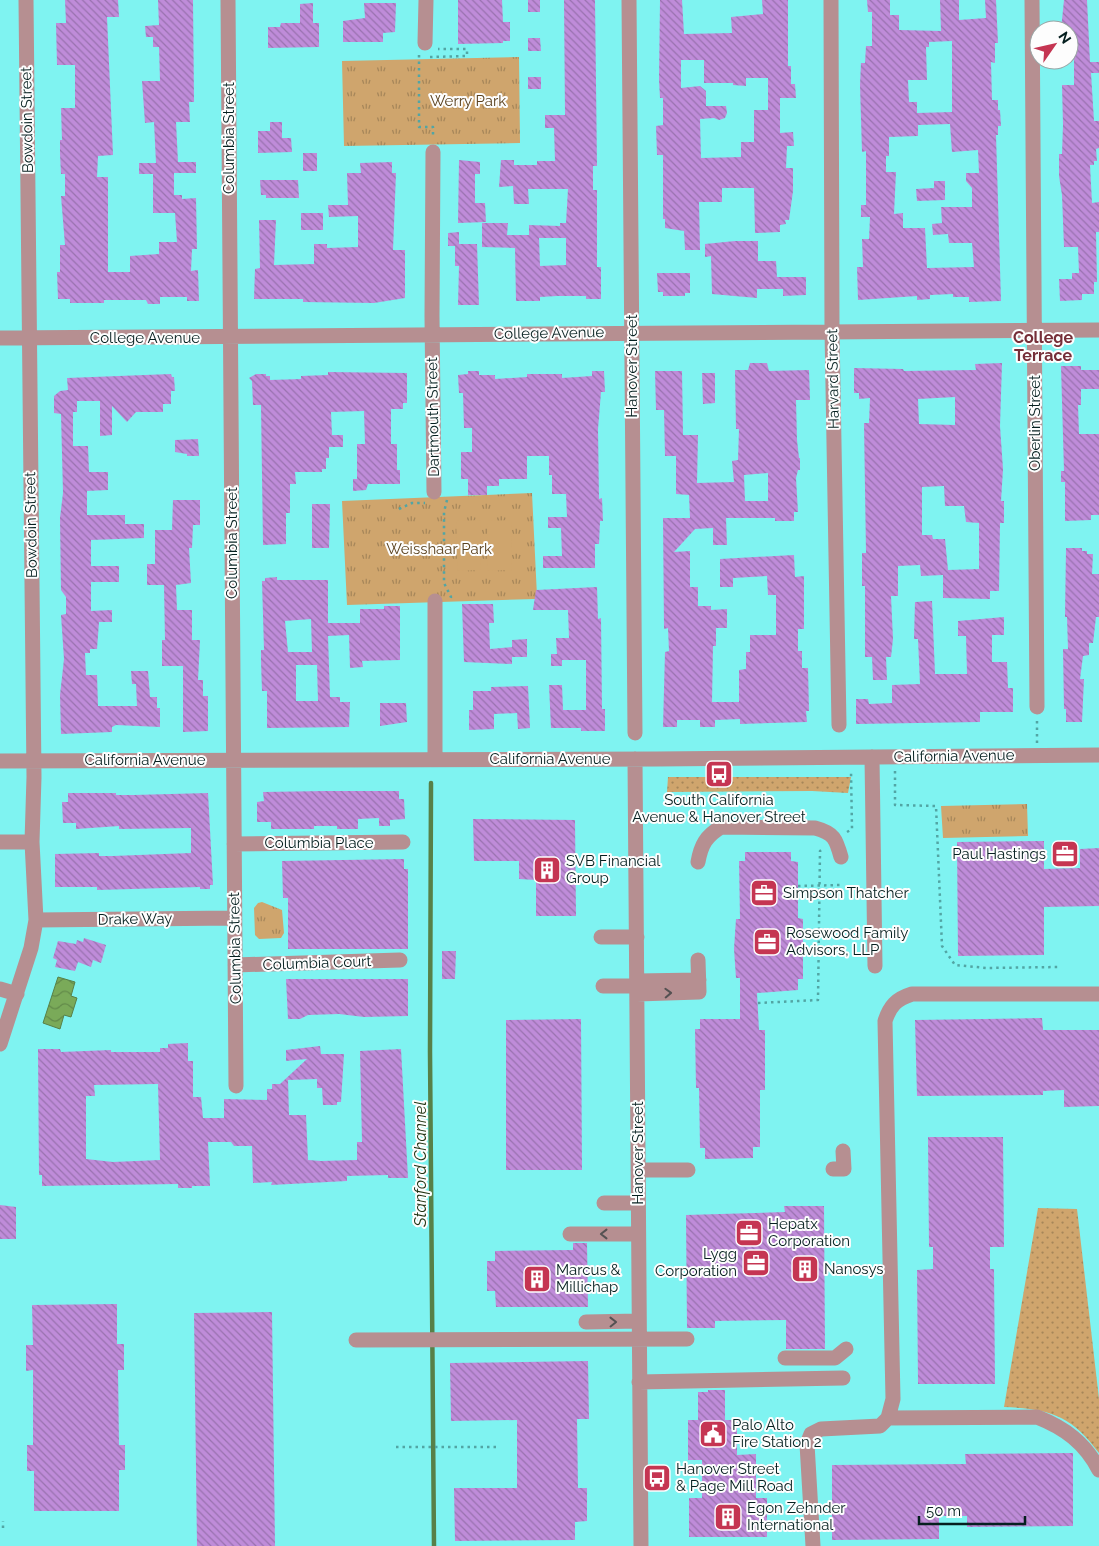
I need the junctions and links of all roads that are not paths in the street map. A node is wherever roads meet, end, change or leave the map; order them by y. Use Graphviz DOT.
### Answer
graph roads {
  1 [pos="26,0"];
  2 [pos="228,0"];
  3 [pos="426,0"];
  4 [pos="629,0"];
  5 [pos="831,0"];
  6 [pos="1032,0"];
  7 [pos="425,43"];
  8 [pos="433,152"];
  9 [pos="832,330"];
  10 [pos="1034,330"];
  11 [pos="1099,330"];
  12 [pos="632,332"];
  13 [pos="432,335"];
  14 [pos="0,338"];
  15 [pos="29,338"];
  16 [pos="231,338"];
  17 [pos="434,499"];
  18 [pos="435,601"];
  19 [pos="1037,707"];
  20 [pos="839,725"];
  21 [pos="635,733"];
  22 [pos="1099,755"];
  23 [pos="872,757"];
  24 [pos="435,759"];
  25 [pos="636,759"];
  26 [pos="234,760"];
  27 [pos="0,761"];
  28 [pos="33,761"];
  29 [pos="0,842"];
  30 [pos="32,842"];
  31 [pos="403,842"];
  32 [pos="234,844"];
  33 [pos="841,857"];
  34 [pos="698,862"];
  35 [pos="234,918"];
  36 [pos="36,920"];
  37 [pos="601,937"];
  38 [pos="637,937"];
  39 [pos="400,960"];
  40 [pos="698,960"];
  41 [pos="235,965"];
  42 [pos="875,966"];
  43 [pos="603,986"];
  44 [pos="637,987"];
  45 [pos="0,988"];
  46 [pos="16,994"];
  47 [pos="1099,994"];
  48 [pos="0,1044"];
  49 [pos="236,1086"];
  50 [pos="843,1151"];
  51 [pos="833,1169"];
  52 [pos="638,1170"];
  53 [pos="688,1170"];
  54 [pos="604,1203"];
  55 [pos="638,1203"];
  56 [pos="570,1234"];
  57 [pos="638,1234"];
  58 [pos="639,1321"];
  59 [pos="586,1322"];
  60 [pos="639,1339"];
  61 [pos="687,1339"];
  62 [pos="356,1340"];
  63 [pos="846,1349"];
  64 [pos="785,1358"];
  65 [pos="842,1378"];
  66 [pos="639,1382"];
  67 [pos="888,1418"];
  68 [pos="1099,1470"];
  69 [pos="641,1546"];
  70 [pos="813,1546"];
  1 -- 15 [label="street, Bowdoin Street"];
  2 -- 16 [label="street, Columbia Street"];
  3 -- 7 [label="street"];
  4 -- 12 [label="street, Hanover Street"];
  5 -- 9 [label="street, Harvard Street"];
  6 -- 10 [label="street, Oberlin Street"];
  8 -- 13 [label="street, Dartmouth Street"];
  9 -- 10 [label="street, College Avenue"];
  9 -- 12 [label="street, College Avenue"];
  9 -- 20 [label="street, Harvard Street"];
  10 -- 11 [label="street, College Avenue"];
  10 -- 19 [label="street, Oberlin Street"];
  12 -- 13 [label="street, College Avenue"];
  12 -- 21 [label="street, Hanover Street"];
  13 -- 16 [label="street, College Avenue"];
  13 -- 17 [label="street, Dartmouth Street"];
  14 -- 15 [label="street, College Avenue"];
  15 -- 16 [label="street, College Avenue"];
  15 -- 28 [label="street, Bowdoin Street"];
  16 -- 26 [label="street, Columbia Street"];
  18 -- 24 [label="street"];
  22 -- 23 [label="street, California Avenue"];
  23 -- 25 [label="street, California Avenue"];
  23 -- 42 [label="street"];
  24 -- 25 [label="street, California Avenue"];
  24 -- 26 [label="street, California Avenue"];
  25 -- 38 [label="street, Hanover Street"];
  26 -- 28 [label="street, California Avenue"];
  26 -- 32 [label="street, Columbia Street"];
  27 -- 28 [label="street, California Avenue"];
  28 -- 30 [label="street, Bowdoin Street"];
  29 -- 30 [label="street"];
  30 -- 36 [label="street, Bowdoin Street"];
  31 -- 32 [label="street, Columbia Place"];
  32 -- 35 [label="street, Columbia Street"];
  33 -- 34 [label="street"];
  35 -- 36 [label="street, Drake Way"];
  35 -- 41 [label="street, Columbia Street"];
  36 -- 46 [label="street, Bowdoin Street"];
  37 -- 38 [label="street"];
  38 -- 44 [label="street, Hanover Street"];
  39 -- 41 [label="street, Columbia Court"];
  40 -- 44 [label="street"];
  41 -- 49 [label="street, Columbia Street"];
  43 -- 44 [label="street"];
  44 -- 52 [label="street, Hanover Street"];
  45 -- 46 [label="street"];
  46 -- 48 [label="street, Bowdoin Street"];
  47 -- 67 [label="street"];
  50 -- 51 [label="street"];
  52 -- 53 [label="street"];
  52 -- 55 [label="street, Hanover Street"];
  54 -- 55 [label="street"];
  55 -- 57 [label="street, Hanover Street"];
  57 -- 56 [label="street, one-way"];
  57 -- 58 [label="street, Hanover Street"];
  59 -- 58 [label="street, one-way"];
  58 -- 60 [label="street, Hanover Street"];
  60 -- 61 [label="street"];
  60 -- 62 [label="street"];
  60 -- 66 [label="street, Hanover Street"];
  63 -- 64 [label="street"];
  65 -- 66 [label="street"];
  66 -- 69 [label="street, Hanover Street"];
  67 -- 68 [label="street"];
  67 -- 70 [label="street"];
}
